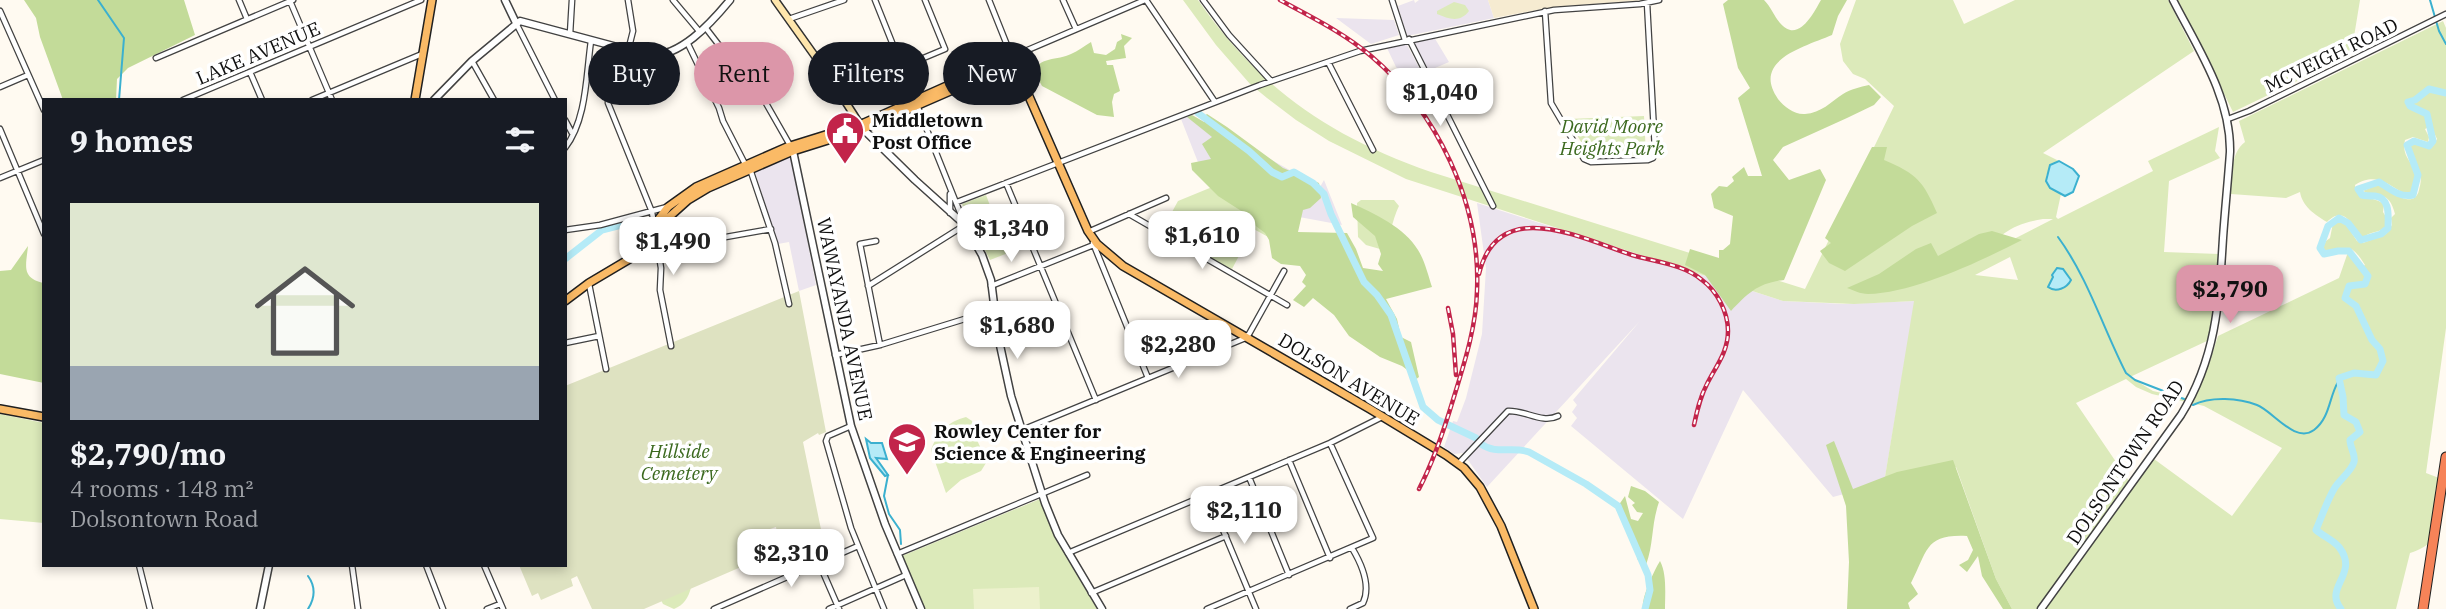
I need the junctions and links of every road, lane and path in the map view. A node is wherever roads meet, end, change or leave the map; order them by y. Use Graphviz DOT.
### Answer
graph roads {
  1 [pos="239,0"];
  2 [pos="291,0"];
  3 [pos="421,0"];
  4 [pos="432,0"];
  5 [pos="505,0"];
  6 [pos="572,0"];
  7 [pos="628,0"];
  8 [pos="673,0"];
  9 [pos="730,0"];
  10 [pos="775,0"];
  11 [pos="844,0"];
  12 [pos="875,0"];
  13 [pos="925,0"];
  14 [pos="989,0"];
  15 [pos="1063,0"];
  16 [pos="1146,0"];
  17 [pos="1203,0"];
  18 [pos="1392,0"];
  19 [pos="1659,0"];
  20 [pos="2172,0"];
  21 [pos="1647,3"];
  22 [pos="0,11"];
  23 [pos="1545,11"];
  24 [pos="2443,15"];
  25 [pos="247,19"];
  26 [pos="789,19"];
  27 [pos="516,23"];
  28 [pos="702,29"];
  29 [pos="1076,29"];
  30 [pos="570,34"];
  31 [pos="1407,39"];
  32 [pos="591,41"];
  33 [pos="595,42"];
  34 [pos="628,42"];
  35 [pos="686,42"];
  36 [pos="892,42"];
  37 [pos="1005,42"];
  38 [pos="1041,44"];
  39 [pos="680,46"];
  40 [pos="310,47"];
  41 [pos="422,54"];
  42 [pos="929,56"];
  43 [pos="156,58"];
  44 [pos="472,61"];
  45 [pos="1328,62"];
  46 [pos="250,72"];
  47 [pos="28,75"];
  48 [pos="1271,81"];
  49 [pos="0,87"];
  50 [pos="329,93"];
  51 [pos="188,98"];
  52 [pos="261,98"];
  53 [pos="317,98"];
  54 [pos="331,98"];
  55 [pos="415,98"];
  56 [pos="436,98"];
  57 [pos="493,98"];
  58 [pos="554,98"];
  59 [pos="1215,102"];
  60 [pos="609,105"];
  61 [pos="909,105"];
  62 [pos="917,105"];
  63 [pos="1032,105"];
  64 [pos="42,106"];
  65 [pos="2228,119"];
  66 [pos="567,124"];
  67 [pos="861,126"];
  68 [pos="0,129"];
  69 [pos="572,134"];
  70 [pos="567,144"];
  71 [pos="792,148"];
  72 [pos="1373,150"];
  73 [pos="42,161"];
  74 [pos="1058,162"];
  75 [pos="748,167"];
  76 [pos="18,171"];
  77 [pos="0,178"];
  78 [pos="1006,183"];
  79 [pos="949,190"];
  80 [pos="1166,198"];
  81 [pos="957,202"];
  82 [pos="1493,206"];
  83 [pos="668,207"];
  84 [pos="652,212"];
  85 [pos="950,213"];
  86 [pos="1129,214"];
  87 [pos="965,225"];
  88 [pos="654,228"];
  89 [pos="42,229"];
  90 [pos="771,229"];
  91 [pos="567,230"];
  92 [pos="1088,231"];
  93 [pos="876,241"];
  94 [pos="1095,244"];
  95 [pos="658,249"];
  96 [pos="1041,265"];
  97 [pos="1284,271"];
  98 [pos="589,283"];
  99 [pos="868,286"];
  100 [pos="991,286"];
  101 [pos="1271,296"];
  102 [pos="567,300"];
  103 [pos="789,304"];
  104 [pos="1287,305"];
  105 [pos="993,310"];
  106 [pos="599,336"];
  107 [pos="1247,337"];
  108 [pos="567,343"];
  109 [pos="880,345"];
  110 [pos="671,346"];
  111 [pos="835,355"];
  112 [pos="606,369"];
  113 [pos="1148,378"];
  114 [pos="1096,400"];
  115 [pos="0,409"];
  116 [pos="1558,416"];
  117 [pos="42,417"];
  118 [pos="1383,417"];
  119 [pos="850,426"];
  120 [pos="1022,430"];
  121 [pos="1330,443"];
  122 [pos="2446,457"];
  123 [pos="1289,460"];
  124 [pos="1458,464"];
  125 [pos="1087,475"];
  126 [pos="1249,477"];
  127 [pos="1042,494"];
  128 [pos="1208,494"];
  129 [pos="1226,536"];
  130 [pos="858,546"];
  131 [pos="1352,548"];
  132 [pos="1068,553"];
  133 [pos="897,554"];
  134 [pos="1330,558"];
  135 [pos="819,563"];
  136 [pos="140,567"];
  137 [pos="269,567"];
  138 [pos="352,567"];
  139 [pos="427,567"];
  140 [pos="485,567"];
  141 [pos="906,575"];
  142 [pos="1289,575"];
  143 [pos="875,589"];
  144 [pos="1249,591"];
  145 [pos="1091,593"];
  146 [pos="501,606"];
  147 [pos="838,607"];
  148 [pos="150,609"];
  149 [pos="260,609"];
  150 [pos="358,609"];
  151 [pos="443,609"];
  152 [pos="487,609"];
  153 [pos="714,609"];
  154 [pos="828,609"];
  155 [pos="884,609"];
  156 [pos="921,609"];
  157 [pos="1102,609"];
  158 [pos="1206,609"];
  159 [pos="1256,609"];
  160 [pos="1350,609"];
  161 [pos="1534,609"];
  162 [pos="2041,609"];
  163 [pos="2424,609"];
  1 -- 25 [label="street"];
  2 -- 25 [label="street"];
  2 -- 40 [label="street"];
  3 -- 40 [label="street, LAKE AVENUE"];
  4 -- 41 [label="main road"];
  5 -- 27 [label="street"];
  6 -- 30 [label="street"];
  7 -- 34 [label="street"];
  8 -- 28 [label="street"];
  9 -- 28 [label="street"];
  10 -- 26 [label="main road"];
  11 -- 26 [label="street"];
  12 -- 36 [label="street"];
  13 -- 42 [label="street"];
  14 -- 37 [label="street"];
  15 -- 29 [label="street"];
  16 -- 29 [label="street"];
  16 -- 59 [label="street"];
  17 -- 48 [label="street"];
  18 -- 31 [label="street"];
  19 -- 21 [label="street"];
  20 -- 65 [label="street, DOLSONTOWN ROAD"];
  21 -- 23 [label="street"];
  21 -- 23 [label="street"];
  22 -- 47 [label="street"];
  23 -- 31 [label="street"];
  24 -- 65 [label="street, MCVEIGH ROAD"];
  25 -- 43 [label="street"];
  26 -- 67 [label="main road"];
  27 -- 30 [label="street"];
  27 -- 44 [label="street"];
  27 -- 58 [label="street"];
  28 -- 35 [label="street"];
  28 -- 71 [label="street"];
  29 -- 38 [label="street"];
  30 -- 32 [label="street"];
  31 -- 45 [label="street"];
  31 -- 82 [label="street"];
  32 -- 33 [label="street"];
  32 -- 69 [label="street"];
  35 -- 39 [label="street"];
  35 -- 75 [label="street"];
  40 -- 46 [label="street, LAKE AVENUE"];
  40 -- 50 [label="street"];
  41 -- 50 [label="street"];
  41 -- 55 [label="main road"];
  44 -- 56 [label="street"];
  44 -- 57 [label="street"];
  45 -- 48 [label="street"];
  45 -- 72 [label="street"];
  46 -- 51 [label="street, LAKE AVENUE"];
  46 -- 52 [label="street"];
  47 -- 49 [label="street"];
  47 -- 64 [label="street"];
  48 -- 59 [label="street"];
  50 -- 53 [label="street"];
  50 -- 54 [label="street"];
  59 -- 74 [label="street"];
  60 -- 84 [label="street"];
  61 -- 67 [label="main road"];
  62 -- 79 [label="street"];
  63 -- 74 [label="main road, DOLSON AVENUE"];
  65 -- 162 [label="street, DOLSONTOWN ROAD"];
  66 -- 69 [label="street"];
  67 -- 71 [label="main road"];
  67 -- 85 [label="street"];
  68 -- 76 [label="street"];
  69 -- 70 [label="street"];
  71 -- 75 [label="main road"];
  71 -- 111 [label="street, WAWAYANDA AVENUE"];
  73 -- 76 [label="street"];
  74 -- 78 [label="street"];
  74 -- 92 [label="main road, DOLSON AVENUE"];
  75 -- 83 [label="main road"];
  75 -- 88 [label="main road"];
  75 -- 90 [label="street"];
  76 -- 77 [label="street"];
  76 -- 89 [label="street"];
  78 -- 81 [label="street"];
  78 -- 96 [label="street"];
  79 -- 81 [label="street"];
  79 -- 85 [label="street"];
  80 -- 86 [label="street"];
  81 -- 87 [label="street"];
  83 -- 84 [label="street"];
  83 -- 88 [label="main road"];
  84 -- 88 [label="street"];
  84 -- 91 [label="street"];
  85 -- 87 [label="street"];
  86 -- 92 [label="street"];
  86 -- 101 [label="street"];
  87 -- 99 [label="street"];
  87 -- 100 [label="street"];
  88 -- 95 [label="street"];
  88 -- 98 [label="main road"];
  90 -- 95 [label="street"];
  90 -- 103 [label="street"];
  92 -- 94 [label="main road, DOLSON AVENUE"];
  93 -- 99 [label="street"];
  94 -- 96 [label="street"];
  94 -- 107 [label="main road, DOLSON AVENUE"];
  94 -- 113 [label="street"];
  95 -- 110 [label="street"];
  96 -- 100 [label="street"];
  96 -- 114 [label="street"];
  97 -- 101 [label="street"];
  98 -- 102 [label="main road"];
  98 -- 106 [label="street"];
  99 -- 109 [label="street"];
  100 -- 105 [label="street"];
  101 -- 104 [label="street"];
  101 -- 107 [label="street"];
  105 -- 109 [label="street"];
  105 -- 120 [label="street"];
  106 -- 108 [label="street"];
  106 -- 112 [label="street"];
  107 -- 113 [label="street"];
  107 -- 118 [label="main road, DOLSON AVENUE"];
  109 -- 111 [label="street"];
  111 -- 119 [label="street, WAWAYANDA AVENUE"];
  113 -- 114 [label="street"];
  114 -- 120 [label="street"];
  115 -- 117 [label="main road"];
  116 -- 124 [label="street"];
  118 -- 121 [label="street"];
  118 -- 124 [label="main road, DOLSON AVENUE"];
  119 -- 130 [label="street"];
  119 -- 133 [label="street, WAWAYANDA AVENUE"];
  120 -- 127 [label="street"];
  121 -- 123 [label="street"];
  121 -- 131 [label="street"];
  122 -- 163 [label="highway"];
  123 -- 126 [label="street"];
  123 -- 134 [label="street"];
  124 -- 161 [label="main road, DOLSON AVENUE"];
  125 -- 127 [label="street"];
  126 -- 128 [label="street"];
  126 -- 142 [label="street"];
  127 -- 132 [label="street"];
  127 -- 133 [label="street"];
  128 -- 129 [label="street"];
  128 -- 132 [label="street"];
  129 -- 144 [label="street"];
  129 -- 145 [label="street"];
  130 -- 135 [label="street"];
  130 -- 143 [label="street"];
  131 -- 134 [label="street"];
  131 -- 160 [label="street"];
  132 -- 145 [label="street"];
  133 -- 141 [label="street, WAWAYANDA AVENUE"];
  134 -- 142 [label="street"];
  135 -- 147 [label="street"];
  135 -- 153 [label="street"];
  136 -- 148 [label="street"];
  137 -- 149 [label="street"];
  138 -- 150 [label="street"];
  139 -- 151 [label="street"];
  140 -- 146 [label="street"];
  141 -- 143 [label="street"];
  141 -- 156 [label="street, WAWAYANDA AVENUE"];
  142 -- 144 [label="street"];
  143 -- 147 [label="street"];
  143 -- 155 [label="street"];
  144 -- 158 [label="street"];
  144 -- 159 [label="street"];
  145 -- 157 [label="street"];
  146 -- 152 [label="street"];
  147 -- 154 [label="street"];
}
